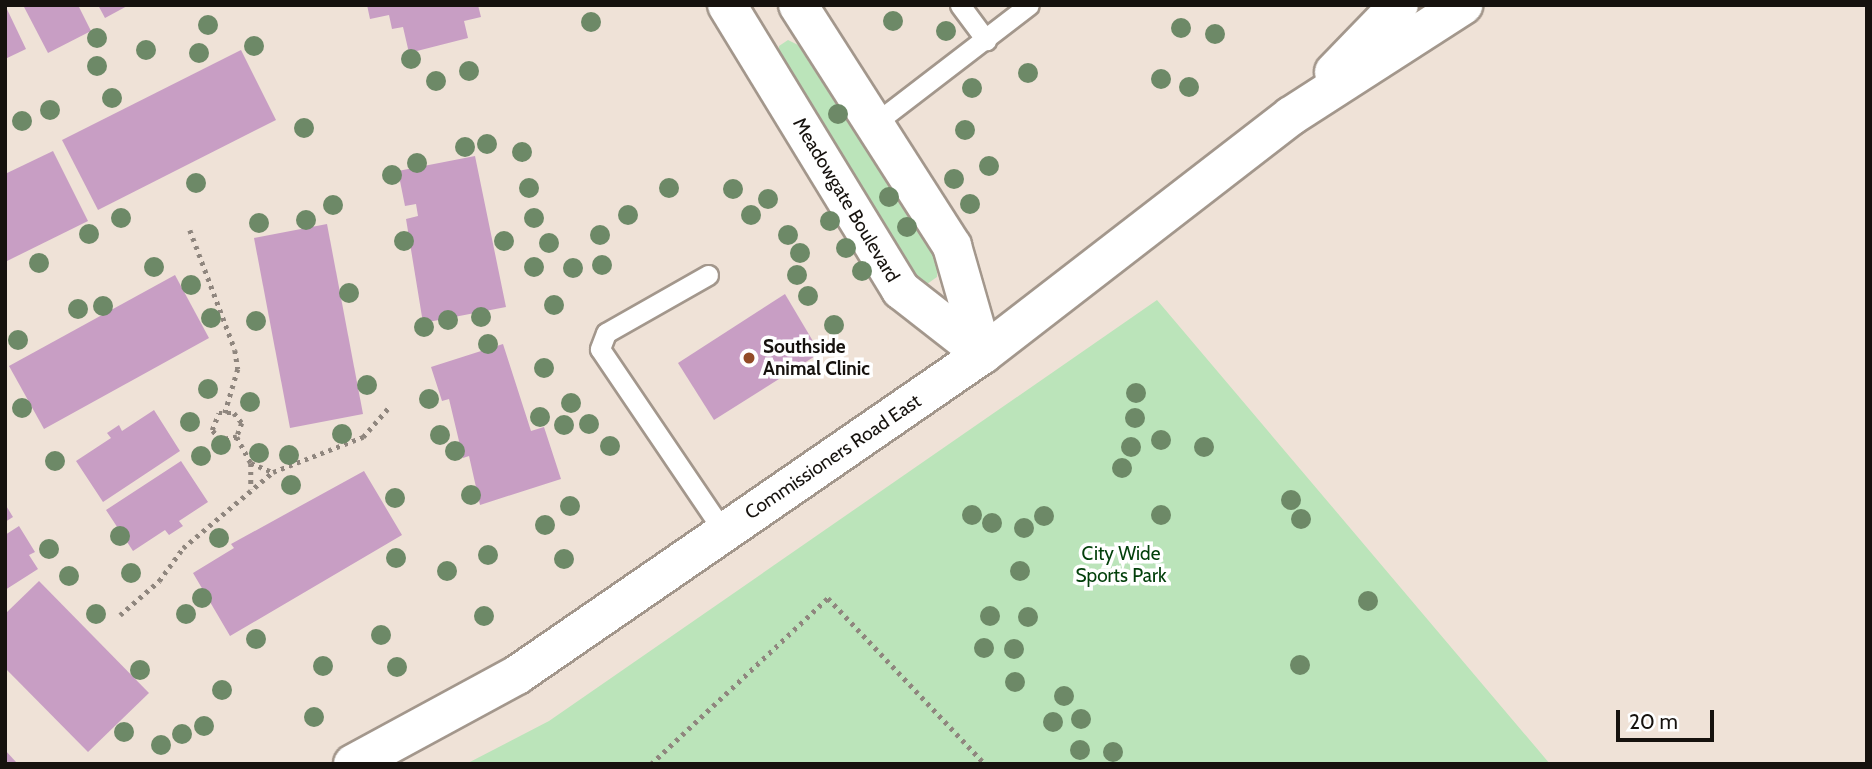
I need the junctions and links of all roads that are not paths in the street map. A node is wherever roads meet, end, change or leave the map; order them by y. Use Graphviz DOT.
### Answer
graph roads {
  1 [pos="798,5"];
  2 [pos="960,5"];
  3 [pos="1029,5"];
  4 [pos="1399,5"];
  5 [pos="1463,5"];
  6 [pos="741,10"];
  7 [pos="986,40"];
  8 [pos="1292,116"];
  9 [pos="874,124"];
  10 [pos="708,275"];
  11 [pos="983,354"];
  12 [pos="724,532"];
  13 [pos="353,764"];
  1 -- 9 [label="main road"];
  2 -- 7 [label="lane"];
  3 -- 7 [label="lane"];
  4 -- 8 [label="main road, Commissioners Road East"];
  5 -- 8 [label="main road, Commissioners Road East"];
  6 -- 11 [label="main road, Meadowgate Boulevard"];
  7 -- 9 [label="lane"];
  8 -- 11 [label="main road, Commissioners Road East"];
  9 -- 11 [label="main road"];
  10 -- 12 [label="lane"];
  11 -- 12 [label="main road, Commissioners Road East"];
  12 -- 13 [label="main road, Commissioners Road East"];
}
